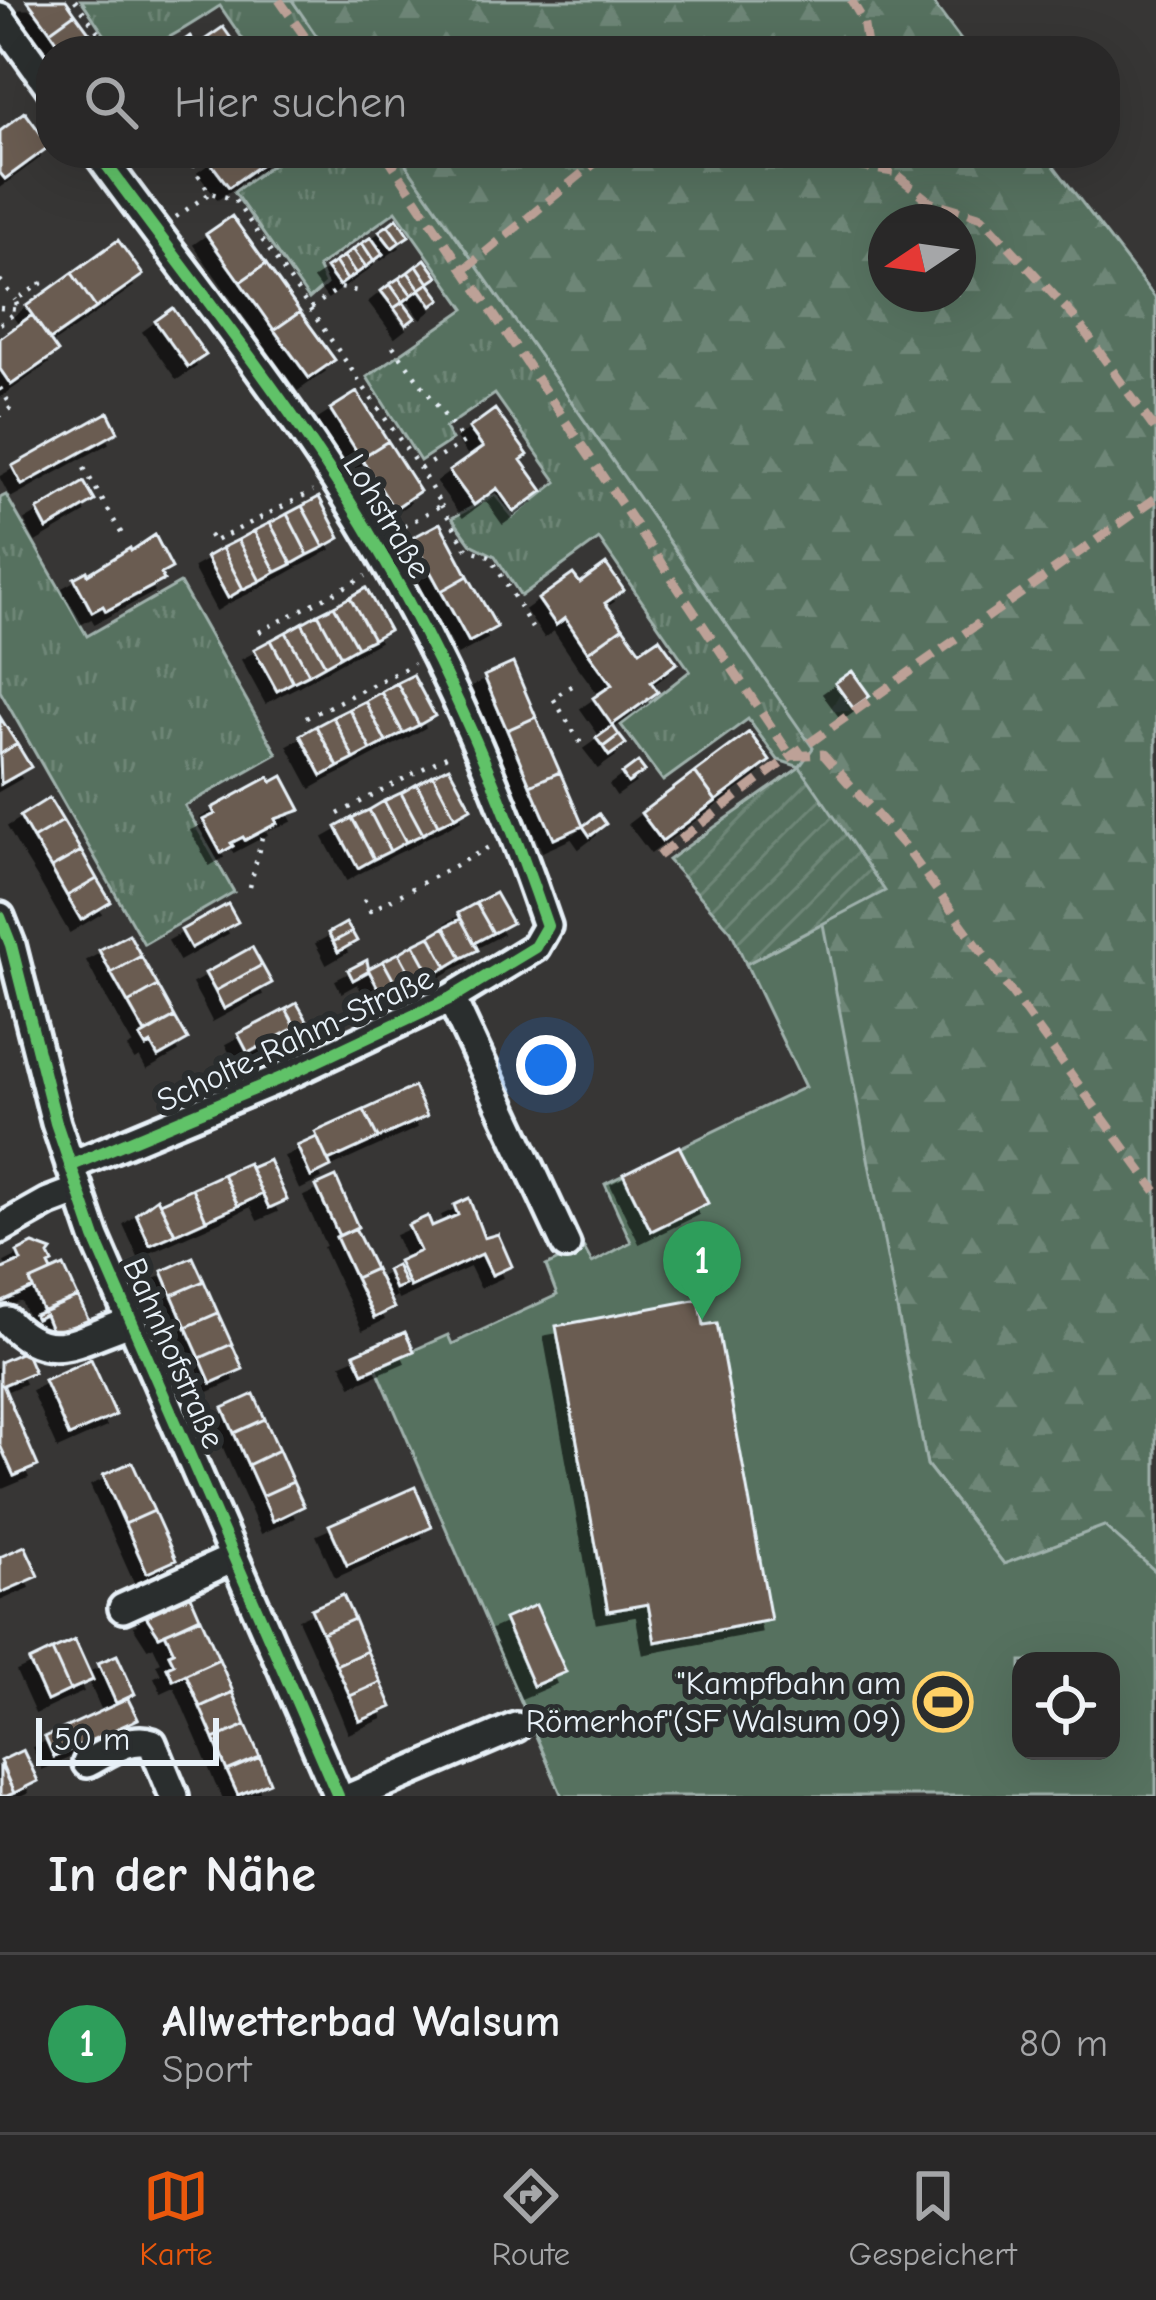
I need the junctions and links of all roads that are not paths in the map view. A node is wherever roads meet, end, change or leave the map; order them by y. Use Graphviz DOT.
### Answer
graph roads {
  1 [pos="0,17"];
  2 [pos="36,67"];
  3 [pos="109,168"];
  4 [pos="0,917"];
  5 [pos="535,946"];
  6 [pos="451,998"];
  7 [pos="74,1178"];
  8 [pos="0,1229"];
  9 [pos="566,1245"];
  10 [pos="7,1321"];
  11 [pos="131,1322"];
  12 [pos="234,1558"];
  13 [pos="123,1608"];
  14 [pos="516,1727"];
  15 [pos="87,1763"];
  16 [pos="337,1794"];
  17 [pos="174,1796"];
  1 -- 2 [label="street"];
  3 -- 5 [label="street, Lohstraße"];
  4 -- 7 [label="street, Bahnhofstraße"];
  5 -- 6 [label="street, Scholte-Rahm-Straße"];
  6 -- 7 [label="street, Scholte-Rahm-Straße"];
  6 -- 9 [label="street"];
  7 -- 8 [label="street, Scholte-Rahm-Straße"];
  7 -- 11 [label="street, Bahnhofstraße"];
  10 -- 11 [label="street"];
  11 -- 12 [label="street, Bahnhofstraße"];
  12 -- 13 [label="street"];
  12 -- 16 [label="street, Bahnhofstraße"];
  14 -- 16 [label="street"];
  15 -- 17 [label="street"];
}
